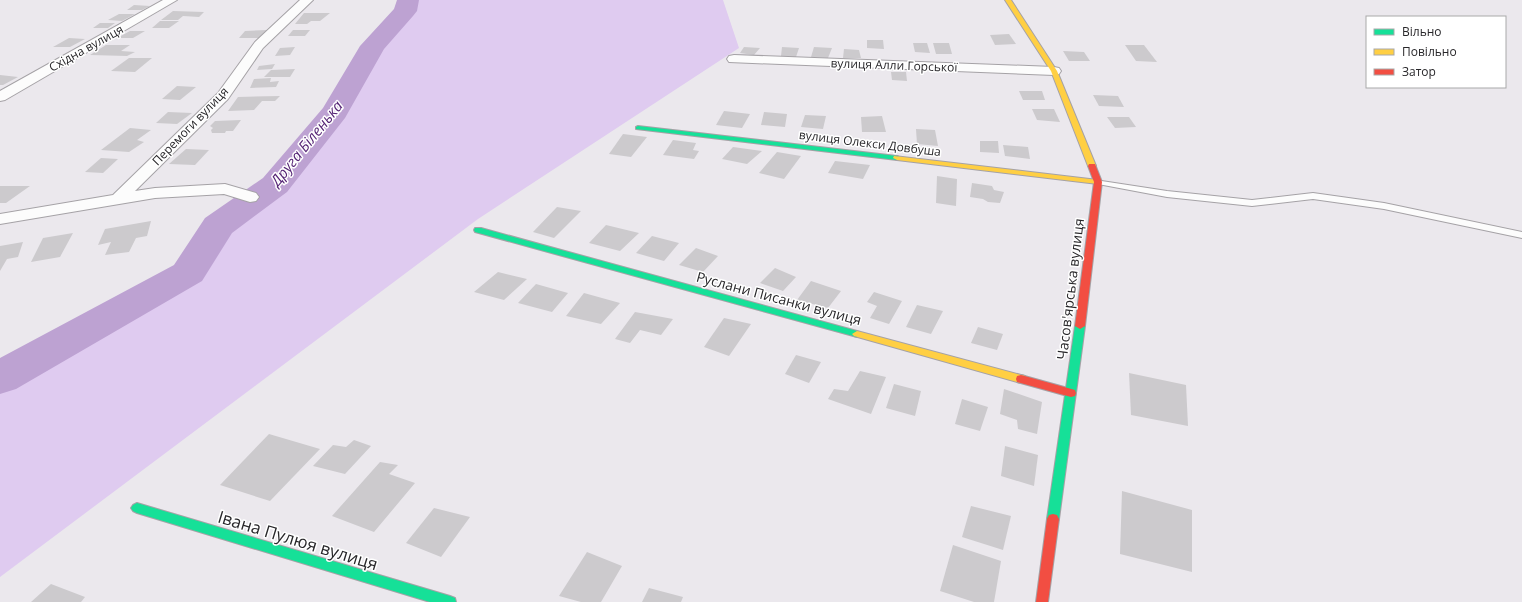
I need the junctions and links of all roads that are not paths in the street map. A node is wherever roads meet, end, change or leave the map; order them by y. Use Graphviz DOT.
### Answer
graph roads {
  1 [pos="171,0"];
  2 [pos="306,0"];
  3 [pos="1008,0"];
  4 [pos="734,59"];
  5 [pos="1054,71"];
  6 [pos="0,97"];
  7 [pos="638,128"];
  8 [pos="1098,182"];
  9 [pos="120,197"];
  10 [pos="250,197"];
  11 [pos="0,219"];
  12 [pos="478,230"];
  13 [pos="1522,235"];
  14 [pos="1071,393"];
  15 [pos="137,508"];
  16 [pos="450,602"];
  17 [pos="1042,602"];
  1 -- 6 [label="street, Східна вулиця"];
  2 -- 9 [label="street, Перемоги вулиця"];
  3 -- 5 [label="street, Часов'ярська вулиця"];
  4 -- 5 [label="street, вулиця Алли Горської"];
  5 -- 8 [label="street, Часов'ярська вулиця"];
  7 -- 8 [label="street, вулиця Олекси Довбуша"];
  8 -- 13 [label="lane"];
  8 -- 14 [label="street, Часов'ярська вулиця"];
  9 -- 10 [label="street"];
  9 -- 11 [label="street"];
  12 -- 14 [label="street, Руслани Писанки вулиця"];
  14 -- 17 [label="street, Часов'ярська вулиця"];
  15 -- 16 [label="street, Івана Пулюя вулиця"];
}
